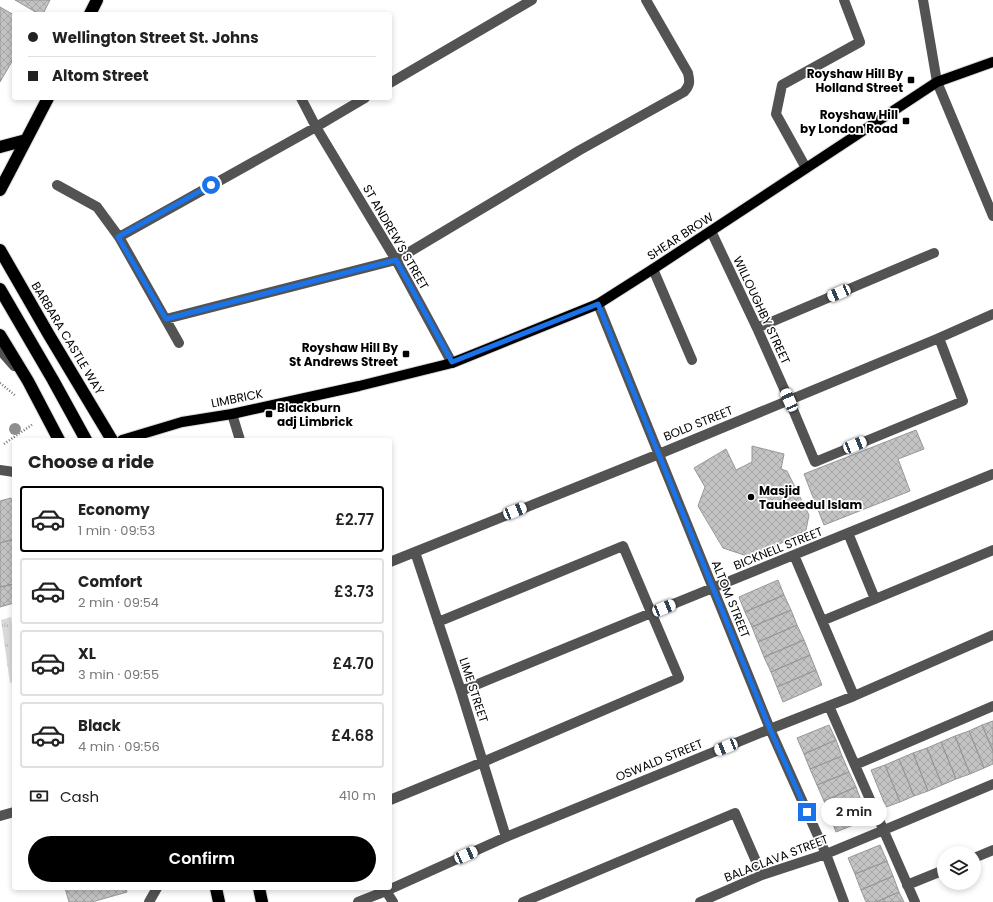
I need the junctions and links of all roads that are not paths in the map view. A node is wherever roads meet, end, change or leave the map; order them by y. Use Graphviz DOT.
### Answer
graph roads {
  1 [pos="97,0"];
  2 [pos="532,0"];
  3 [pos="646,0"];
  4 [pos="844,0"];
  5 [pos="923,0"];
  6 [pos="91,12"];
  7 [pos="993,62"];
  8 [pos="392,82"];
  9 [pos="937,82"];
  10 [pos="47,100"];
  11 [pos="302,100"];
  12 [pos="362,100"];
  13 [pos="316,126"];
  14 [pos="26,140"];
  15 [pos="0,147"];
  16 [pos="806,168"];
  17 [pos="57,185"];
  18 [pos="0,190"];
  19 [pos="993,216"];
  20 [pos="711,231"];
  21 [pos="118,237"];
  22 [pos="0,250"];
  23 [pos="934,253"];
  24 [pos="396,260"];
  25 [pos="653,269"];
  26 [pos="0,289"];
  27 [pos="598,304"];
  28 [pos="993,314"];
  29 [pos="166,319"];
  30 [pos="757,328"];
  31 [pos="0,334"];
  32 [pos="939,338"];
  33 [pos="179,343"];
  34 [pos="0,350"];
  35 [pos="692,360"];
  36 [pos="452,362"];
  37 [pos="28,381"];
  38 [pos="359,386"];
  39 [pos="789,400"];
  40 [pos="232,414"];
  41 [pos="58,438"];
  42 [pos="85,438"];
  43 [pos="111,438"];
  44 [pos="129,438"];
  45 [pos="239,438"];
  46 [pos="658,454"];
  47 [pos="0,470"];
  48 [pos="12,472"];
  49 [pos="993,474"];
  50 [pos="848,533"];
  51 [pos="993,550"];
  52 [pos="415,552"];
  53 [pos="794,555"];
  54 [pos="392,561"];
  55 [pos="713,589"];
  56 [pos="875,599"];
  57 [pos="652,613"];
  58 [pos="822,621"];
  59 [pos="438,622"];
  60 [pos="993,635"];
  61 [pos="462,691"];
  62 [pos="854,696"];
  63 [pos="829,706"];
  64 [pos="993,706"];
  65 [pos="770,729"];
  66 [pos="483,762"];
  67 [pos="855,765"];
  68 [pos="993,784"];
  69 [pos="392,799"];
  70 [pos="12,813"];
  71 [pos="0,816"];
  72 [pos="884,830"];
  73 [pos="506,837"];
  74 [pos="993,850"];
  75 [pos="826,854"];
  76 [pos="981,855"];
  77 [pos="937,873"];
  78 [pos="762,875"];
  79 [pos="907,885"];
  80 [pos="392,887"];
  81 [pos="156,890"];
  82 [pos="259,890"];
  83 [pos="385,890"];
  84 [pos="149,902"];
  85 [pos="262,902"];
  86 [pos="358,902"];
  87 [pos="393,902"];
  88 [pos="523,902"];
  89 [pos="700,902"];
  90 [pos="844,902"];
  91 [pos="915,902"];
  1 -- 6 [label="highway"];
  2 -- 8 [label="street"];
  3 -- 24 [label="street"];
  4 -- 16 [label="street"];
  5 -- 9 [label="street"];
  7 -- 9 [label="main road, SHEAR BROW"];
  9 -- 16 [label="main road, SHEAR BROW"];
  9 -- 19 [label="street"];
  10 -- 14 [label="highway"];
  11 -- 13 [label="street, ST ANDREW'S STREET"];
  12 -- 13 [label="street"];
  13 -- 21 [label="street"];
  13 -- 24 [label="street, ST ANDREW'S STREET"];
  14 -- 15 [label="highway"];
  14 -- 18 [label="highway"];
  16 -- 20 [label="main road, SHEAR BROW"];
  17 -- 21 [label="street"];
  20 -- 25 [label="main road, SHEAR BROW"];
  20 -- 30 [label="street, WILLOUGHBY STREET"];
  21 -- 29 [label="street"];
  22 -- 43 [label="highway, BARBARA CASTLE WAY"];
  23 -- 30 [label="street"];
  24 -- 29 [label="street"];
  24 -- 36 [label="street, ST ANDREW'S STREET"];
  25 -- 27 [label="main road, SHEAR BROW"];
  25 -- 35 [label="street"];
  26 -- 42 [label="highway"];
  27 -- 36 [label="main road, SHEAR BROW"];
  27 -- 46 [label="street, ALTOM STREET"];
  28 -- 32 [label="street, BOLD STREET"];
  29 -- 33 [label="street"];
  30 -- 39 [label="street, WILLOUGHBY STREET"];
  31 -- 37 [label="highway"];
  32 -- 39 [label="street, BOLD STREET"];
  32 -- 39 [label="street, WILLOUGHBY STREET"];
  34 -- 37 [label="street"];
  36 -- 38 [label="main road, SHEAR BROW"];
  37 -- 41 [label="highway"];
  38 -- 40 [label="main road, LIMBRICK"];
  39 -- 46 [label="street, BOLD STREET"];
  40 -- 44 [label="main road, LIMBRICK"];
  40 -- 45 [label="street"];
  46 -- 52 [label="street, BOLD STREET"];
  46 -- 55 [label="street, ALTOM STREET"];
  47 -- 48 [label="street"];
  49 -- 50 [label="street, BICKNELL STREET"];
  50 -- 53 [label="street, BICKNELL STREET"];
  50 -- 56 [label="street"];
  51 -- 56 [label="street"];
  52 -- 54 [label="street, BOLD STREET"];
  52 -- 59 [label="street, LIME STREET"];
  53 -- 55 [label="street, BICKNELL STREET"];
  53 -- 58 [label="street"];
  55 -- 57 [label="street, BICKNELL STREET"];
  55 -- 65 [label="street, ALTOM STREET"];
  56 -- 58 [label="street"];
  57 -- 59 [label="street"];
  57 -- 61 [label="street, BICKNELL STREET"];
  57 -- 66 [label="street"];
  58 -- 62 [label="street"];
  59 -- 61 [label="street, LIME STREET"];
  60 -- 62 [label="street, OSWALD STREET"];
  61 -- 66 [label="street, LIME STREET"];
  62 -- 63 [label="street, OSWALD STREET"];
  63 -- 65 [label="street, OSWALD STREET"];
  63 -- 67 [label="street"];
  64 -- 67 [label="street"];
  65 -- 73 [label="street, OSWALD STREET"];
  65 -- 75 [label="street, ALTOM STREET"];
  66 -- 69 [label="street"];
  66 -- 73 [label="street, LIME STREET"];
  67 -- 72 [label="street"];
  68 -- 72 [label="street, BALACLAVA STREET"];
  70 -- 71 [label="street"];
  72 -- 75 [label="street, BALACLAVA STREET"];
  72 -- 79 [label="street"];
  73 -- 80 [label="street, OSWALD STREET"];
  74 -- 76 [label="street"];
  75 -- 78 [label="street, BALACLAVA STREET"];
  75 -- 90 [label="street, ALTOM STREET"];
  77 -- 79 [label="street"];
  78 -- 88 [label="street"];
  78 -- 89 [label="street, BALACLAVA STREET"];
  79 -- 91 [label="street"];
  81 -- 84 [label="street"];
  82 -- 85 [label="highway"];
  83 -- 86 [label="street, OSWALD STREET"];
  83 -- 87 [label="street"];
}
